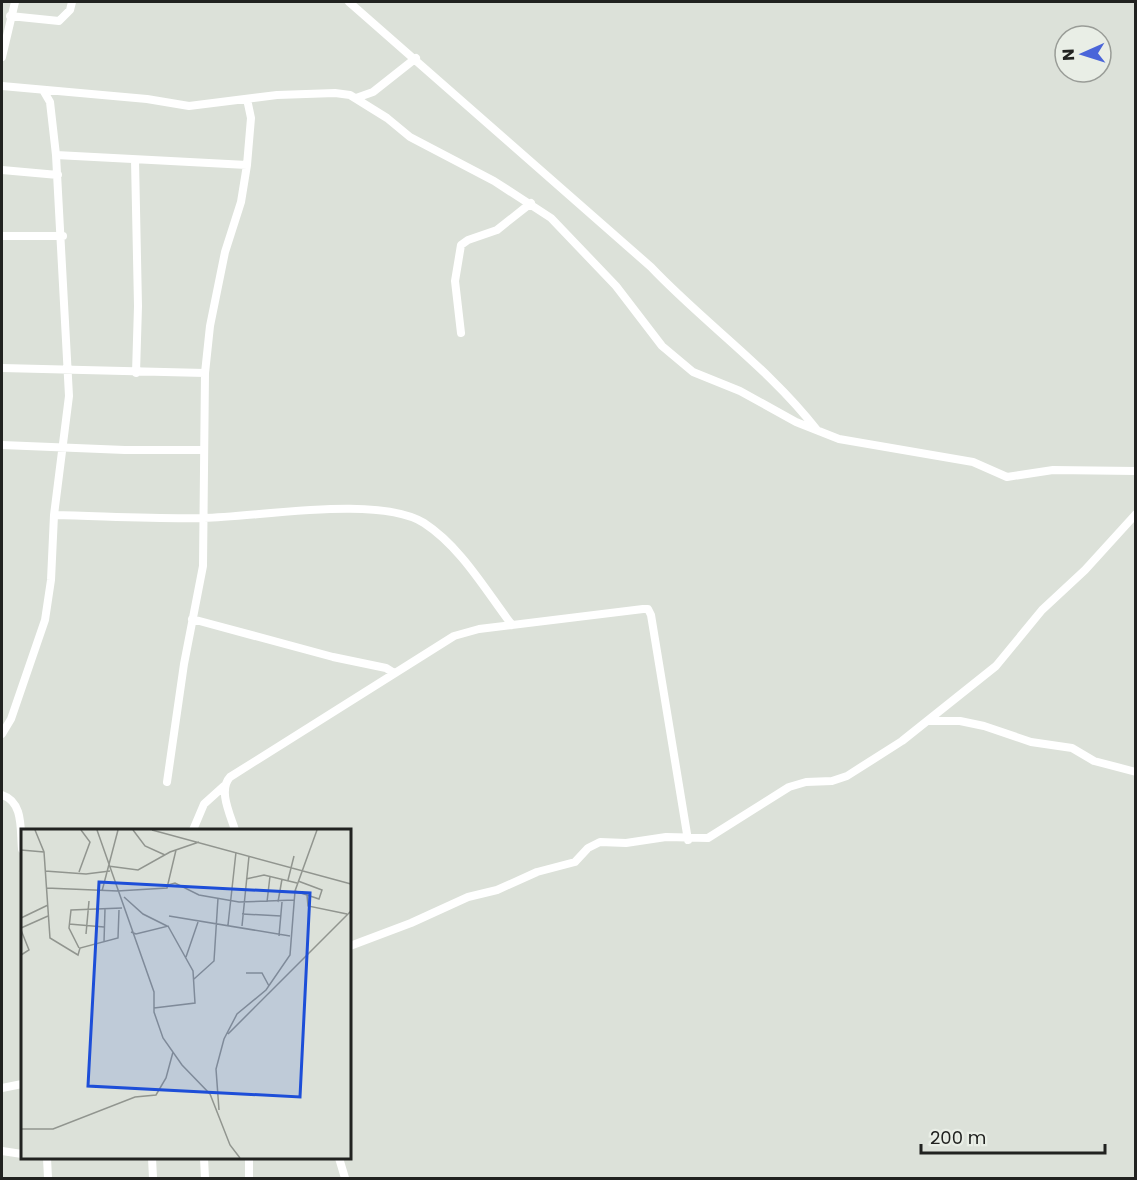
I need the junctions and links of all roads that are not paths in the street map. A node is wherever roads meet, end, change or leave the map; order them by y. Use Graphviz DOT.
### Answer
graph roads {
  1 [pos="15,2"];
  2 [pos="72,2"];
  3 [pos="349,2"];
  4 [pos="10,16"];
  5 [pos="2,57"];
  6 [pos="416,58"];
  7 [pos="2,86"];
  8 [pos="43,90"];
  9 [pos="356,98"];
  10 [pos="247,99"];
  11 [pos="56,155"];
  12 [pos="135,160"];
  13 [pos="247,165"];
  14 [pos="2,170"];
  15 [pos="58,175"];
  16 [pos="531,203"];
  17 [pos="2,236"];
  18 [pos="63,236"];
  19 [pos="461,333"];
  20 [pos="2,369"];
  21 [pos="69,370"];
  22 [pos="135,373"];
  23 [pos="205,373"];
  24 [pos="818,431"];
  25 [pos="2,445"];
  26 [pos="63,447"];
  27 [pos="204,450"];
  28 [pos="1136,471"];
  29 [pos="54,514"];
  30 [pos="1136,514"];
  31 [pos="204,518"];
  32 [pos="192,619"];
  33 [pos="512,626"];
  34 [pos="394,673"];
  35 [pos="928,721"];
  36 [pos="2,734"];
  37 [pos="1136,772"];
  38 [pos="167,782"];
  39 [pos="224,786"];
  40 [pos="2,795"];
  41 [pos="194,829"];
  42 [pos="235,829"];
  43 [pos="21,837"];
  44 [pos="688,840"];
  45 [pos="351,946"];
  46 [pos="21,1084"];
  47 [pos="2,1088"];
  48 [pos="2,1151"];
  49 [pos="21,1154"];
  50 [pos="152,1159"];
  51 [pos="204,1159"];
  52 [pos="249,1159"];
  53 [pos="339,1159"];
  54 [pos="45,1160"];
  55 [pos="48,1179"];
  56 [pos="153,1179"];
  57 [pos="205,1179"];
  58 [pos="249,1179"];
  59 [pos="345,1179"];
  1 -- 4 [label="street"];
  2 -- 4 [label="street"];
  3 -- 6 [label="street"];
  4 -- 5 [label="street"];
  6 -- 9 [label="street"];
  6 -- 24 [label="street"];
  7 -- 8 [label="street"];
  8 -- 10 [label="street"];
  8 -- 11 [label="street"];
  9 -- 10 [label="street"];
  9 -- 16 [label="street"];
  10 -- 13 [label="street"];
  11 -- 12 [label="street"];
  11 -- 15 [label="street"];
  12 -- 13 [label="street"];
  12 -- 22 [label="street"];
  13 -- 23 [label="street"];
  14 -- 15 [label="street"];
  15 -- 18 [label="street"];
  16 -- 19 [label="street"];
  16 -- 24 [label="street"];
  17 -- 18 [label="street"];
  18 -- 21 [label="street"];
  20 -- 21 [label="street"];
  21 -- 22 [label="street"];
  21 -- 26 [label="street"];
  22 -- 23 [label="street"];
  23 -- 27 [label="street"];
  24 -- 28 [label="street"];
  25 -- 26 [label="street"];
  26 -- 27 [label="street"];
  26 -- 29 [label="street"];
  27 -- 31 [label="street"];
  29 -- 31 [label="street"];
  29 -- 36 [label="street"];
  30 -- 35 [label="street"];
  31 -- 32 [label="street"];
  31 -- 33 [label="street"];
  32 -- 34 [label="street"];
  32 -- 38 [label="street"];
  33 -- 34 [label="street"];
  33 -- 44 [label="street"];
  34 -- 39 [label="street"];
  35 -- 37 [label="street"];
  35 -- 44 [label="street"];
  39 -- 41 [label="street"];
  39 -- 42 [label="street"];
  40 -- 43 [label="street"];
  44 -- 45 [label="street"];
  46 -- 47 [label="street"];
  48 -- 49 [label="street"];
  50 -- 56 [label="street"];
  51 -- 57 [label="street"];
  52 -- 58 [label="street"];
  53 -- 59 [label="street"];
  54 -- 55 [label="street"];
}
